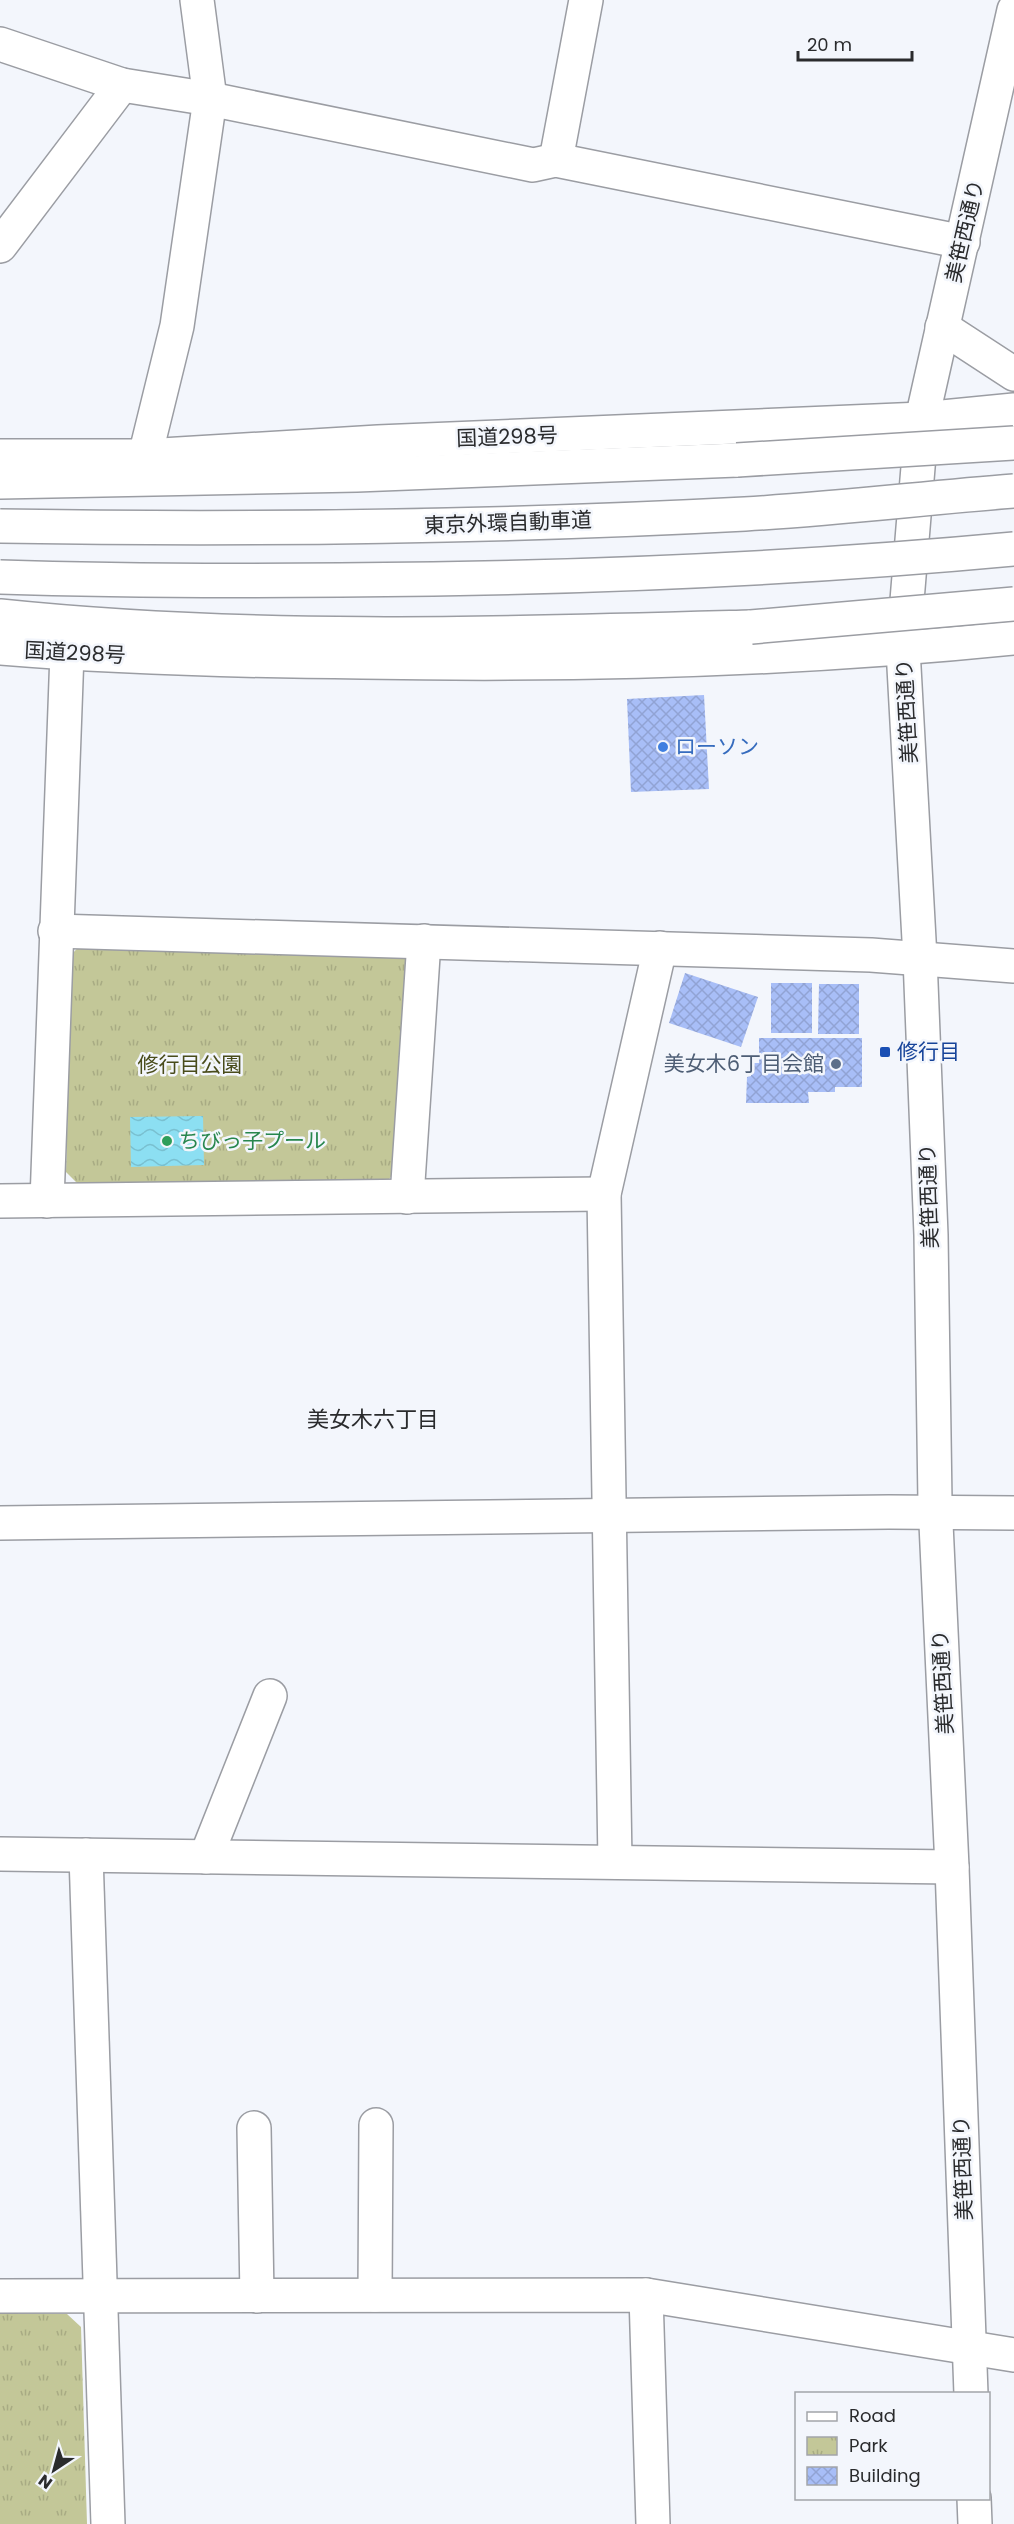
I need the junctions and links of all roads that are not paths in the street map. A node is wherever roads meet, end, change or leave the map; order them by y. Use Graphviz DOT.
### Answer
graph roads {
  1 [pos="197,0"];
  2 [pos="586,0"];
  3 [pos="1014,10"];
  4 [pos="0,44"];
  5 [pos="1008,62"];
  6 [pos="122,85"];
  7 [pos="210,99"];
  8 [pos="556,160"];
  9 [pos="963,242"];
  10 [pos="0,246"];
  11 [pos="942,327"];
  12 [pos="1014,374"];
  13 [pos="1014,410"];
  14 [pos="922,419"];
  15 [pos="1014,443"];
  16 [pos="0,456"];
  17 [pos="145,456"];
  18 [pos="0,482"];
  19 [pos="1014,491"];
  20 [pos="0,526"];
  21 [pos="1014,549"];
  22 [pos="0,577"];
  23 [pos="1014,604"];
  24 [pos="0,616"];
  25 [pos="1014,638"];
  26 [pos="0,648"];
  27 [pos="903,649"];
  28 [pos="67,653"];
  29 [pos="55,931"];
  30 [pos="424,941"];
  31 [pos="660,948"];
  32 [pos="920,958"];
  33 [pos="1014,966"];
  34 [pos="604,1194"];
  35 [pos="407,1197"];
  36 [pos="0,1201"];
  37 [pos="47,1201"];
  38 [pos="936,1511"];
  39 [pos="1014,1513"];
  40 [pos="609,1516"];
  41 [pos="0,1523"];
  42 [pos="270,1695"];
  43 [pos="0,1854"];
  44 [pos="86,1855"];
  45 [pos="206,1857"];
  46 [pos="615,1862"];
  47 [pos="952,1867"];
  48 [pos="376,2125"];
  49 [pos="254,2128"];
  50 [pos="375,2295"];
  51 [pos="646,2295"];
  52 [pos="0,2296"];
  53 [pos="100,2296"];
  54 [pos="256,2296"];
  55 [pos="969,2346"];
  56 [pos="1014,2355"];
  57 [pos="971,2392"];
  58 [pos="974,2500"];
  59 [pos="108,2524"];
  60 [pos="653,2524"];
  61 [pos="975,2524"];
  1 -- 7 [label="main road"];
  2 -- 8 [label="main road"];
  3 -- 5 [label="main road, 美笹西通り"];
  4 -- 6 [label="main road"];
  5 -- 9 [label="main road, 美笹西通り"];
  6 -- 7 [label="main road"];
  6 -- 10 [label="main road"];
  7 -- 8 [label="main road"];
  7 -- 17 [label="main road"];
  8 -- 9 [label="main road"];
  9 -- 11 [label="main road, 美笹西通り"];
  11 -- 12 [label="main road"];
  11 -- 14 [label="main road, 美笹西通り"];
  13 -- 14 [label="main road, 国道298号"];
  14 -- 17 [label="main road, 国道298号"];
  14 -- 27 [label="main road, 美笹西通り"];
  15 -- 18 [label="main road, bridge"];
  16 -- 17 [label="main road, 国道298号"];
  19 -- 20 [label="main road, 東京外環自動車道, bridge"];
  21 -- 22 [label="main road, bridge"];
  23 -- 24 [label="main road, bridge"];
  25 -- 27 [label="main road, 国道298号"];
  26 -- 28 [label="main road, 国道298号"];
  27 -- 28 [label="main road, 国道298号"];
  27 -- 32 [label="main road, 美笹西通り"];
  28 -- 29 [label="main road"];
  29 -- 30 [label="main road"];
  29 -- 37 [label="main road"];
  30 -- 31 [label="main road"];
  30 -- 35 [label="main road"];
  31 -- 32 [label="main road"];
  31 -- 34 [label="main road"];
  32 -- 33 [label="main road"];
  32 -- 38 [label="main road, 美笹西通り"];
  34 -- 35 [label="main road"];
  34 -- 40 [label="main road"];
  35 -- 37 [label="main road"];
  36 -- 37 [label="main road"];
  38 -- 39 [label="main road"];
  38 -- 40 [label="main road"];
  38 -- 47 [label="main road, 美笹西通り"];
  40 -- 41 [label="main road"];
  40 -- 46 [label="main road"];
  42 -- 45 [label="main road"];
  43 -- 44 [label="main road"];
  44 -- 45 [label="main road"];
  44 -- 53 [label="main road"];
  45 -- 46 [label="main road"];
  46 -- 47 [label="main road"];
  47 -- 55 [label="main road, 美笹西通り"];
  48 -- 50 [label="main road"];
  49 -- 54 [label="main road"];
  50 -- 51 [label="main road"];
  50 -- 54 [label="main road"];
  51 -- 55 [label="main road"];
  51 -- 60 [label="main road"];
  52 -- 53 [label="main road"];
  53 -- 54 [label="main road"];
  53 -- 59 [label="main road"];
  55 -- 56 [label="main road"];
  55 -- 57 [label="main road, 美笹西通り"];
  58 -- 61 [label="main road"];
}
